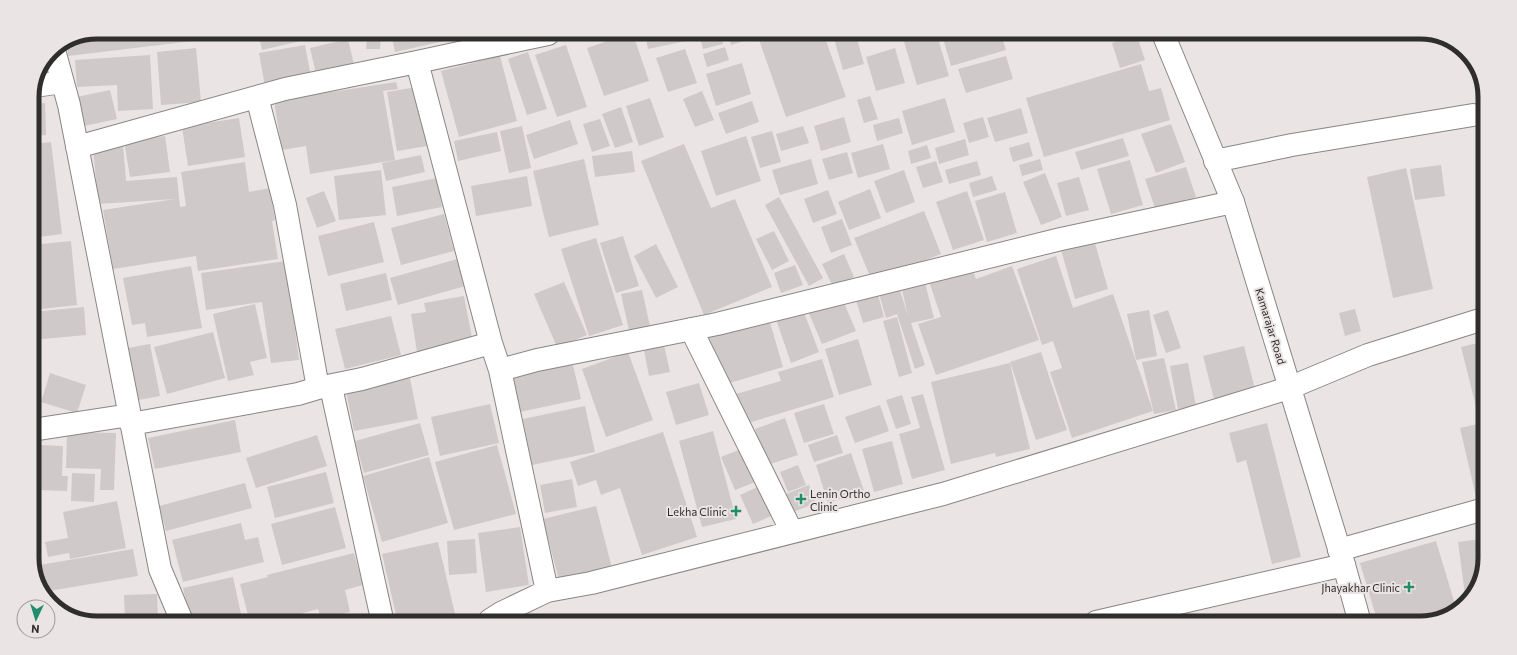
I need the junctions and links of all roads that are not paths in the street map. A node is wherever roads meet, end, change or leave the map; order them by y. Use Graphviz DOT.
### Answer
graph roads {
  1 [pos="497,39"];
  2 [pos="1165,39"];
  3 [pos="487,40"];
  4 [pos="56,56"];
  5 [pos="418,62"];
  6 [pos="62,82"];
  7 [pos="40,85"];
  8 [pos="257,97"];
  9 [pos="1473,115"];
  10 [pos="77,147"];
  11 [pos="1215,161"];
  12 [pos="1233,202"];
  13 [pos="1478,321"];
  14 [pos="691,329"];
  15 [pos="491,343"];
  16 [pos="500,370"];
  17 [pos="324,387"];
  18 [pos="1290,388"];
  19 [pos="130,420"];
  20 [pos="39,429"];
  21 [pos="1478,511"];
  22 [pos="792,532"];
  23 [pos="1342,558"];
  24 [pos="547,591"];
  25 [pos="179,616"];
  26 [pos="381,616"];
  27 [pos="496,616"];
  28 [pos="1119,616"];
  29 [pos="1358,616"];
  1 -- 3 [label="street"];
  2 -- 11 [label="street, Kamarajar Road"];
  3 -- 5 [label="street"];
  4 -- 6 [label="street"];
  5 -- 8 [label="street"];
  5 -- 15 [label="street"];
  6 -- 7 [label="street"];
  6 -- 10 [label="street"];
  8 -- 10 [label="street"];
  8 -- 17 [label="street"];
  9 -- 11 [label="street"];
  10 -- 19 [label="street"];
  11 -- 12 [label="street, Kamarajar Road"];
  12 -- 14 [label="street"];
  12 -- 18 [label="street, Kamarajar Road"];
  13 -- 18 [label="street"];
  14 -- 16 [label="street"];
  14 -- 22 [label="street"];
  15 -- 16 [label="street"];
  15 -- 17 [label="street"];
  16 -- 24 [label="street"];
  17 -- 19 [label="street"];
  17 -- 26 [label="street"];
  18 -- 22 [label="street"];
  18 -- 23 [label="street, Kamarajar Road"];
  19 -- 20 [label="street"];
  19 -- 25 [label="street"];
  21 -- 23 [label="street"];
  22 -- 24 [label="street"];
  23 -- 28 [label="street"];
  23 -- 29 [label="street, Kamarajar Road"];
  24 -- 27 [label="street"];
}
